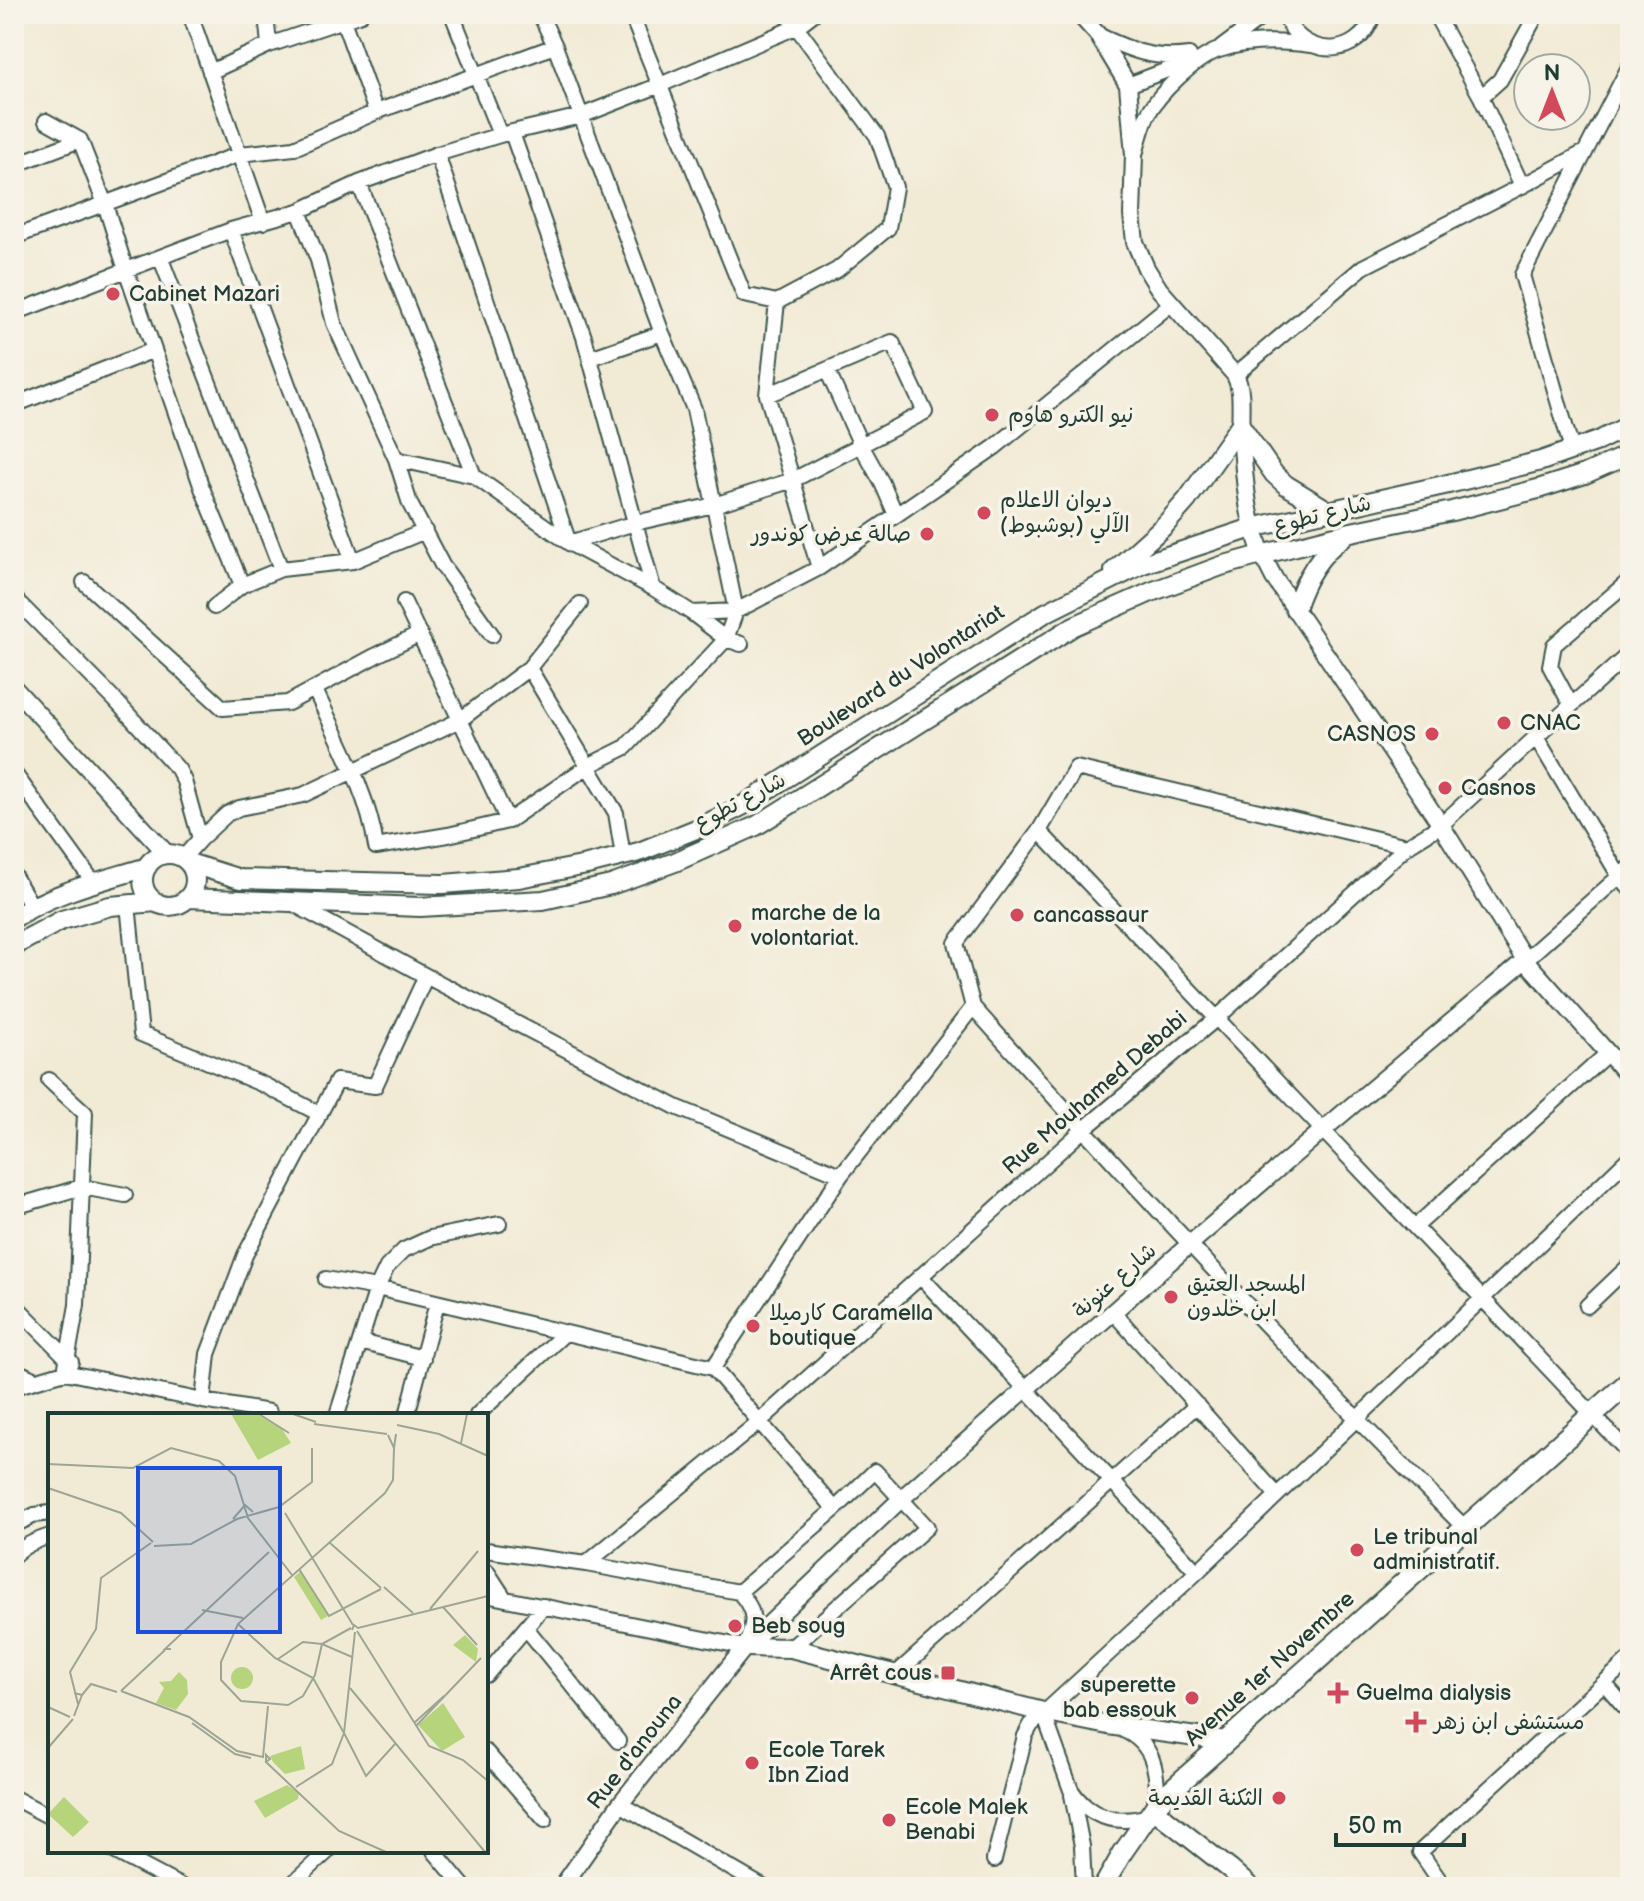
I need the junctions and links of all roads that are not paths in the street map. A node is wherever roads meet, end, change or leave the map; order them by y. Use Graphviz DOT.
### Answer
graph roads {
  1 [pos="190,14"];
  2 [pos="266,14"];
  3 [pos="361,14"];
  4 [pos="452,14"];
  5 [pos="540,14"];
  6 [pos="631,14"];
  7 [pos="813,14"];
  8 [pos="1079,14"];
  9 [pos="1266,14"];
  10 [pos="1285,14"];
  11 [pos="1374,14"];
  12 [pos="1435,14"];
  13 [pos="1537,14"];
  14 [pos="343,17"];
  15 [pos="791,20"];
  16 [pos="1098,35"];
  17 [pos="269,45"];
  18 [pos="1311,45"];
  19 [pos="555,46"];
  20 [pos="1217,51"];
  21 [pos="1630,65"];
  22 [pos="210,72"];
  23 [pos="476,75"];
  24 [pos="660,85"];
  25 [pos="1128,85"];
  26 [pos="1481,97"];
  27 [pos="376,112"];
  28 [pos="581,116"];
  29 [pos="46,121"];
  30 [pos="506,134"];
  31 [pos="80,140"];
  32 [pos="1585,152"];
  33 [pos="240,154"];
  34 [pos="437,154"];
  35 [pos="1134,155"];
  36 [pos="14,165"];
  37 [pos="359,183"];
  38 [pos="1522,186"];
  39 [pos="105,204"];
  40 [pos="299,211"];
  41 [pos="263,222"];
  42 [pos="231,230"];
  43 [pos="14,237"];
  44 [pos="161,259"];
  45 [pos="126,270"];
  46 [pos="777,302"];
  47 [pos="1172,303"];
  48 [pos="14,313"];
  49 [pos="662,333"];
  50 [pos="154,350"];
  51 [pos="590,358"];
  52 [pos="827,370"];
  53 [pos="1235,375"];
  54 [pos="767,395"];
  55 [pos="14,405"];
  56 [pos="1240,425"];
  57 [pos="1630,425"];
  58 [pos="861,445"];
  59 [pos="1572,450"];
  60 [pos="1630,454"];
  61 [pos="396,459"];
  62 [pos="474,476"];
  63 [pos="793,480"];
  64 [pos="1444,485"];
  65 [pos="714,505"];
  66 [pos="1327,510"];
  67 [pos="1452,511"];
  68 [pos="896,515"];
  69 [pos="635,523"];
  70 [pos="1252,528"];
  71 [pos="425,531"];
  72 [pos="1351,532"];
  73 [pos="569,543"];
  74 [pos="1261,555"];
  75 [pos="353,561"];
  76 [pos="819,568"];
  77 [pos="281,569"];
  78 [pos="1630,580"];
  79 [pos="84,582"];
  80 [pos="242,585"];
  81 [pos="1096,586"];
  82 [pos="653,588"];
  83 [pos="14,598"];
  84 [pos="404,602"];
  85 [pos="580,604"];
  86 [pos="214,607"];
  87 [pos="1295,609"];
  88 [pos="736,611"];
  89 [pos="692,613"];
  90 [pos="420,634"];
  91 [pos="492,635"];
  92 [pos="726,639"];
  93 [pos="741,644"];
  94 [pos="1630,653"];
  95 [pos="529,668"];
  96 [pos="14,688"];
  97 [pos="315,690"];
  98 [pos="1571,705"];
  99 [pos="460,720"];
  100 [pos="1536,737"];
  101 [pos="588,766"];
  102 [pos="353,772"];
  103 [pos="14,773"];
  104 [pos="508,821"];
  105 [pos="1441,825"];
  106 [pos="1039,831"];
  107 [pos="200,839"];
  108 [pos="1407,846"];
  109 [pos="623,856"];
  110 [pos="180,858"];
  111 [pos="147,867"];
  112 [pos="1625,872"];
  113 [pos="14,876"];
  114 [pos="94,883"];
  115 [pos="1630,889"];
  116 [pos="188,898"];
  117 [pos="156,902"];
  118 [pos="291,903"];
  119 [pos="128,904"];
  120 [pos="32,906"];
  121 [pos="14,918"];
  122 [pos="14,948"];
  123 [pos="1525,960"];
  124 [pos="426,976"];
  125 [pos="973,1007"];
  126 [pos="1218,1017"];
  127 [pos="1608,1053"];
  128 [pos="1630,1078"];
  129 [pos="49,1080"];
  130 [pos="320,1114"];
  131 [pos="1083,1130"];
  132 [pos="1323,1130"];
  133 [pos="1630,1157"];
  134 [pos="841,1175"];
  135 [pos="82,1187"];
  136 [pos="125,1195"];
  137 [pos="14,1207"];
  138 [pos="499,1224"];
  139 [pos="1415,1227"];
  140 [pos="1190,1244"];
  141 [pos="1630,1265"];
  142 [pos="920,1276"];
  143 [pos="326,1279"];
  144 [pos="377,1288"];
  145 [pos="1482,1298"];
  146 [pos="437,1303"];
  147 [pos="14,1304"];
  148 [pos="1587,1306"];
  149 [pos="1113,1312"];
  150 [pos="565,1333"];
  151 [pos="360,1342"];
  152 [pos="423,1358"];
  153 [pos="66,1364"];
  154 [pos="713,1368"];
  155 [pos="14,1370"];
  156 [pos="36,1380"];
  157 [pos="1630,1381"];
  158 [pos="14,1387"];
  159 [pos="1026,1389"];
  160 [pos="203,1401"];
  161 [pos="1197,1405"];
  162 [pos="269,1412"];
  163 [pos="338,1413"];
  164 [pos="408,1413"];
  165 [pos="479,1413"];
  166 [pos="1594,1415"];
  167 [pos="1355,1419"];
  168 [pos="759,1422"];
  169 [pos="1630,1454"];
  170 [pos="1113,1481"];
  171 [pos="1277,1495"];
  172 [pos="901,1499"];
  173 [pos="835,1509"];
  174 [pos="48,1513"];
  175 [pos="14,1525"];
  176 [pos="1464,1527"];
  177 [pos="48,1537"];
  178 [pos="488,1550"];
  179 [pos="14,1555"];
  180 [pos="586,1564"];
  181 [pos="1197,1572"];
  182 [pos="488,1573"];
  183 [pos="739,1592"];
  184 [pos="488,1595"];
  185 [pos="505,1599"];
  186 [pos="544,1606"];
  187 [pos="526,1628"];
  188 [pos="745,1647"];
  189 [pos="791,1648"];
  190 [pos="1630,1659"];
  191 [pos="488,1673"];
  192 [pos="895,1675"];
  193 [pos="1604,1683"];
  194 [pos="1043,1712"];
  195 [pos="1630,1713"];
  196 [pos="1108,1725"];
  197 [pos="618,1741"];
  198 [pos="1226,1741"];
  199 [pos="488,1754"];
  200 [pos="1071,1790"];
  201 [pos="14,1798"];
  202 [pos="620,1804"];
  203 [pos="1153,1809"];
  204 [pos="48,1816"];
  205 [pos="545,1820"];
  206 [pos="118,1853"];
  207 [pos="326,1853"];
  208 [pos="436,1853"];
  209 [pos="994,1860"];
  210 [pos="182,1887"];
  211 [pos="289,1887"];
  212 [pos="464,1887"];
  213 [pos="562,1887"];
  214 [pos="763,1887"];
  215 [pos="1084,1887"];
  216 [pos="1103,1887"];
  217 [pos="1250,1887"];
  218 [pos="1444,1887"];
  1 -- 22 [label="street"];
  2 -- 17 [label="street"];
  3 -- 14 [label="street"];
  4 -- 23 [label="street"];
  5 -- 19 [label="street"];
  6 -- 24 [label="street"];
  7 -- 15 [label="street"];
  8 -- 16 [label="street"];
  9 -- 20 [label="street"];
  10 -- 18 [label="street"];
  11 -- 18 [label="street"];
  12 -- 26 [label="street"];
  13 -- 26 [label="street"];
  14 -- 17 [label="street"];
  14 -- 27 [label="street"];
  15 -- 24 [label="street"];
  15 -- 46 [label="street"];
  16 -- 20 [label="street"];
  16 -- 25 [label="street"];
  17 -- 22 [label="street"];
  18 -- 20 [label="street"];
  19 -- 23 [label="street"];
  19 -- 28 [label="street"];
  20 -- 25 [label="street"];
  20 -- 35 [label="street"];
  21 -- 32 [label="street"];
  22 -- 33 [label="street"];
  23 -- 27 [label="street"];
  23 -- 30 [label="street"];
  24 -- 28 [label="street"];
  24 -- 46 [label="street"];
  25 -- 35 [label="street"];
  26 -- 38 [label="street"];
  27 -- 33 [label="street"];
  28 -- 30 [label="street"];
  28 -- 49 [label="street"];
  29 -- 31 [label="street"];
  30 -- 34 [label="street"];
  30 -- 51 [label="street"];
  31 -- 36 [label="street"];
  31 -- 39 [label="street"];
  32 -- 38 [label="street"];
  32 -- 59 [label="street"];
  33 -- 39 [label="street"];
  33 -- 41 [label="street"];
  34 -- 37 [label="street"];
  34 -- 73 [label="street"];
  35 -- 47 [label="street"];
  37 -- 40 [label="street"];
  37 -- 62 [label="street"];
  38 -- 53 [label="street"];
  39 -- 43 [label="street"];
  39 -- 45 [label="street"];
  40 -- 41 [label="street"];
  40 -- 61 [label="street"];
  41 -- 42 [label="street"];
  42 -- 44 [label="street"];
  42 -- 75 [label="street"];
  44 -- 45 [label="street"];
  44 -- 77 [label="street"];
  45 -- 48 [label="street"];
  45 -- 50 [label="street"];
  46 -- 54 [label="street"];
  47 -- 53 [label="street"];
  47 -- 68 [label="street"];
  49 -- 51 [label="street"];
  49 -- 65 [label="street"];
  50 -- 55 [label="street"];
  50 -- 80 [label="street"];
  51 -- 69 [label="street"];
  52 -- 54 [label="street"];
  52 -- 58 [label="street"];
  52 -- 58 [label="street"];
  53 -- 56 [label="street"];
  54 -- 63 [label="street"];
  56 -- 66 [label="main road"];
  56 -- 70 [label="street"];
  56 -- 81 [label="main road"];
  57 -- 59 [label="main road, Boulevard du Volontariat"];
  58 -- 63 [label="street"];
  58 -- 68 [label="street"];
  59 -- 64 [label="main road, Boulevard du Volontariat"];
  60 -- 67 [label="main road, شارع تطوع"];
  61 -- 62 [label="street"];
  61 -- 71 [label="street"];
  62 -- 73 [label="street"];
  63 -- 65 [label="street"];
  63 -- 76 [label="street"];
  64 -- 66 [label="main road, Boulevard du Volontariat"];
  64 -- 67 [label="main road"];
  65 -- 69 [label="street"];
  65 -- 88 [label="street"];
  66 -- 70 [label="main road, Boulevard du Volontariat"];
  67 -- 72 [label="main road, شارع تطوع"];
  68 -- 76 [label="street"];
  69 -- 73 [label="street"];
  69 -- 82 [label="street"];
  70 -- 74 [label="street"];
  70 -- 81 [label="main road, Boulevard du Volontariat"];
  71 -- 75 [label="street"];
  71 -- 91 [label="street"];
  72 -- 74 [label="main road, شارع تطوع"];
  72 -- 87 [label="main road"];
  73 -- 82 [label="street"];
  74 -- 87 [label="street"];
  74 -- 118 [label="main road, شارع تطوع"];
  75 -- 77 [label="street"];
  76 -- 88 [label="street"];
  77 -- 80 [label="street"];
  78 -- 98 [label="street"];
  79 -- 97 [label="street"];
  80 -- 86 [label="street"];
  81 -- 109 [label="main road, Boulevard du Volontariat"];
  82 -- 89 [label="street"];
  83 -- 107 [label="street"];
  84 -- 90 [label="street"];
  85 -- 95 [label="street"];
  87 -- 105 [label="street"];
  88 -- 89 [label="street"];
  88 -- 92 [label="street"];
  89 -- 92 [label="street"];
  90 -- 97 [label="street"];
  90 -- 99 [label="street"];
  92 -- 93 [label="street"];
  92 -- 101 [label="street"];
  94 -- 98 [label="street, Rue Mouhamed Debabi"];
  95 -- 99 [label="street"];
  95 -- 101 [label="street"];
  96 -- 110 [label="street"];
  97 -- 102 [label="street"];
  98 -- 100 [label="street, Rue Mouhamed Debabi"];
  99 -- 102 [label="street"];
  99 -- 104 [label="street"];
  100 -- 105 [label="street, Rue Mouhamed Debabi"];
  100 -- 112 [label="street"];
  101 -- 104 [label="street"];
  101 -- 109 [label="street"];
  102 -- 104 [label="street"];
  102 -- 107 [label="street"];
  103 -- 114 [label="street"];
  105 -- 108 [label="street, Rue Mouhamed Debabi"];
  105 -- 123 [label="street"];
  106 -- 108 [label="street"];
  106 -- 125 [label="street"];
  106 -- 126 [label="street"];
  107 -- 110 [label="street"];
  108 -- 126 [label="street, Rue Mouhamed Debabi"];
  109 -- 110 [label="main road, Boulevard du Volontariat"];
  110 -- 111 [label="main road"];
  110 -- 116 [label="main road"];
  111 -- 114 [label="main road"];
  111 -- 117 [label="main road"];
  112 -- 115 [label="street"];
  112 -- 123 [label="street"];
  113 -- 120 [label="street"];
  114 -- 120 [label="main road"];
  116 -- 117 [label="main road"];
  116 -- 118 [label="main road, شارع تطوع"];
  117 -- 119 [label="main road"];
  118 -- 124 [label="street"];
  119 -- 122 [label="main road"];
  119 -- 130 [label="street"];
  120 -- 121 [label="main road"];
  123 -- 127 [label="street"];
  123 -- 132 [label="street, شارع عنونة"];
  124 -- 130 [label="street"];
  124 -- 134 [label="street"];
  125 -- 131 [label="street"];
  125 -- 134 [label="street"];
  126 -- 131 [label="street, Rue Mouhamed Debabi"];
  126 -- 132 [label="street"];
  127 -- 128 [label="street"];
  127 -- 139 [label="street"];
  129 -- 135 [label="street"];
  130 -- 160 [label="street"];
  131 -- 140 [label="street"];
  131 -- 142 [label="street, Rue Mouhamed Debabi"];
  132 -- 139 [label="street"];
  132 -- 140 [label="street, شارع عنونة"];
  133 -- 145 [label="street"];
  134 -- 154 [label="street"];
  135 -- 136 [label="street"];
  135 -- 137 [label="street"];
  135 -- 153 [label="street"];
  138 -- 144 [label="street"];
  139 -- 145 [label="street"];
  140 -- 149 [label="street, شارع عنونة"];
  140 -- 167 [label="street"];
  141 -- 148 [label="street"];
  142 -- 159 [label="street"];
  142 -- 168 [label="street, Rue Mouhamed Debabi"];
  143 -- 144 [label="street"];
  144 -- 146 [label="street"];
  144 -- 151 [label="street"];
  145 -- 166 [label="street"];
  145 -- 167 [label="street"];
  146 -- 150 [label="street"];
  146 -- 152 [label="street"];
  147 -- 153 [label="street"];
  149 -- 159 [label="street, شارع عنونة"];
  149 -- 161 [label="street"];
  150 -- 154 [label="street"];
  150 -- 165 [label="street"];
  151 -- 152 [label="street"];
  151 -- 163 [label="street"];
  152 -- 164 [label="street"];
  153 -- 156 [label="street"];
  153 -- 160 [label="street"];
  154 -- 168 [label="street"];
  155 -- 156 [label="street"];
  156 -- 158 [label="street"];
  157 -- 166 [label="main road, Avenue 1er Novembre"];
  159 -- 170 [label="street"];
  159 -- 172 [label="street, شارع عنونة"];
  160 -- 162 [label="street"];
  161 -- 170 [label="street"];
  161 -- 171 [label="street"];
  166 -- 169 [label="street"];
  166 -- 176 [label="main road, Avenue 1er Novembre"];
  167 -- 171 [label="street"];
  167 -- 176 [label="street"];
  168 -- 173 [label="street"];
  168 -- 180 [label="street, Rue Mouhamed Debabi"];
  170 -- 181 [label="street"];
  170 -- 192 [label="street"];
  171 -- 181 [label="street"];
  172 -- 173 [label="street"];
  172 -- 188 [label="street, شارع عنونة"];
  172 -- 189 [label="street"];
  173 -- 183 [label="street"];
  174 -- 175 [label="street"];
  176 -- 198 [label="main road, Avenue 1er Novembre"];
  177 -- 179 [label="street"];
  178 -- 180 [label="street"];
  180 -- 183 [label="street"];
  181 -- 194 [label="street"];
  182 -- 185 [label="street"];
  183 -- 188 [label="street"];
  184 -- 185 [label="street"];
  185 -- 186 [label="street"];
  186 -- 187 [label="street"];
  186 -- 188 [label="street"];
  187 -- 191 [label="street"];
  187 -- 197 [label="street"];
  188 -- 189 [label="main road"];
  188 -- 202 [label="street, Rue d'anouna"];
  189 -- 192 [label="main road"];
  190 -- 193 [label="street"];
  192 -- 194 [label="main road"];
  193 -- 195 [label="street"];
  193 -- 218 [label="street"];
  194 -- 196 [label="main road"];
  194 -- 200 [label="street"];
  194 -- 209 [label="street"];
  196 -- 198 [label="main road"];
  196 -- 203 [label="street"];
  198 -- 203 [label="main road, Avenue 1er Novembre"];
  199 -- 205 [label="street"];
  200 -- 203 [label="street"];
  200 -- 215 [label="street"];
  201 -- 204 [label="street"];
  202 -- 213 [label="street, Rue d'anouna"];
  202 -- 214 [label="street"];
  203 -- 216 [label="main road"];
  203 -- 217 [label="main road"];
  206 -- 210 [label="street"];
  207 -- 211 [label="street"];
  208 -- 212 [label="street"];
}
